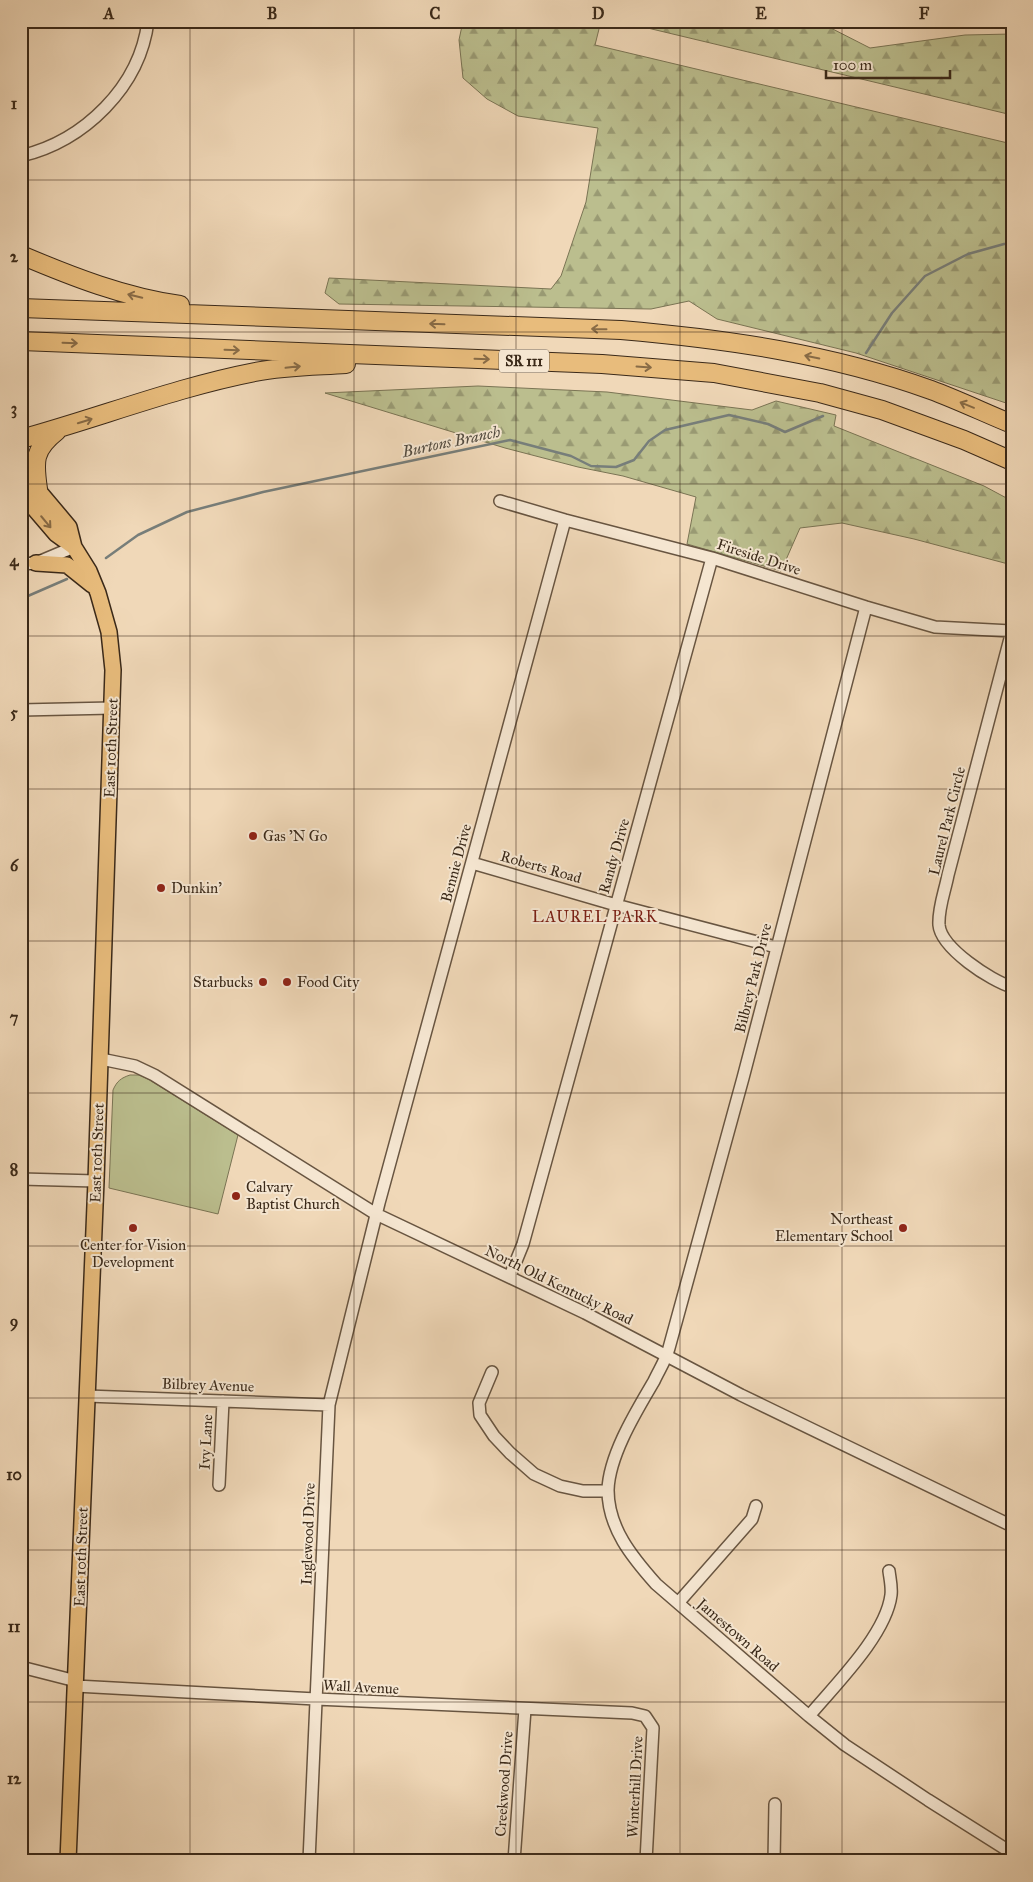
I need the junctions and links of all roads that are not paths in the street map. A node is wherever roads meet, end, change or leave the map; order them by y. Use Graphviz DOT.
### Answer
graph roads {
  1 [pos="148,21"];
  2 [pos="21,156"];
  3 [pos="21,255"];
  4 [pos="21,308"];
  5 [pos="340,320"];
  6 [pos="21,342"];
  7 [pos="447,358"];
  8 [pos="1012,424"];
  9 [pos="60,428"];
  10 [pos="21,439"];
  11 [pos="1012,461"];
  12 [pos="21,470"];
  13 [pos="30,491"];
  14 [pos="500,501"];
  15 [pos="565,520"];
  16 [pos="74,547"];
  17 [pos="712,558"];
  18 [pos="28,563"];
  19 [pos="98,594"];
  20 [pos="866,607"];
  21 [pos="1011,631"];
  22 [pos="112,708"];
  23 [pos="21,710"];
  24 [pos="472,862"];
  25 [pos="616,905"];
  26 [pos="776,947"];
  27 [pos="1012,987"];
  28 [pos="101,1059"];
  29 [pos="21,1179"];
  30 [pos="96,1181"];
  31 [pos="376,1214"];
  32 [pos="510,1276"];
  33 [pos="667,1356"];
  34 [pos="492,1372"];
  35 [pos="87,1396"];
  36 [pos="223,1401"];
  37 [pos="329,1405"];
  38 [pos="219,1485"];
  39 [pos="608,1491"];
  40 [pos="756,1506"];
  41 [pos="1012,1526"];
  42 [pos="890,1571"];
  43 [pos="678,1602"];
  44 [pos="21,1667"];
  45 [pos="76,1684"];
  46 [pos="316,1700"];
  47 [pos="525,1709"];
  48 [pos="645,1716"];
  49 [pos="809,1716"];
  50 [pos="775,1804"];
  51 [pos="1007,1855"];
  52 [pos="68,1861"];
  53 [pos="309,1861"];
  54 [pos="514,1861"];
  55 [pos="646,1861"];
  56 [pos="774,1861"];
  1 -- 2 [label="street"];
  5 -- 3 [label="highway, one-way"];
  4 -- 5 [label="highway, SR 111"];
  8 -- 5 [label="highway, SR 111, one-way"];
  6 -- 7 [label="highway, SR 111, one-way"];
  9 -- 7 [label="highway, one-way"];
  7 -- 11 [label="highway, SR 111, one-way"];
  9 -- 10 [label="highway"];
  9 -- 13 [label="highway"];
  12 -- 13 [label="main road, East 10th Street"];
  13 -- 16 [label="main road, East 10th Street"];
  14 -- 15 [label="street, Fireside Drive"];
  15 -- 17 [label="street, Fireside Drive"];
  15 -- 24 [label="street, Bennie Drive"];
  16 -- 18 [label="street"];
  16 -- 19 [label="main road, East 10th Street"];
  17 -- 20 [label="street, Fireside Drive"];
  17 -- 25 [label="street, Randy Drive"];
  18 -- 19 [label="main road"];
  19 -- 22 [label="main road, East 10th Street"];
  20 -- 21 [label="street, Fireside Drive"];
  20 -- 26 [label="street, Bilbrey Park Drive"];
  21 -- 27 [label="street, Laurel Park Circle"];
  22 -- 23 [label="street"];
  22 -- 28 [label="main road, East 10th Street"];
  24 -- 25 [label="street, Roberts Road"];
  24 -- 31 [label="street, Bennie Drive"];
  25 -- 26 [label="street, Roberts Road"];
  25 -- 32 [label="street, Randy Drive"];
  26 -- 33 [label="street, Bilbrey Park Drive"];
  28 -- 30 [label="main road, East 10th Street"];
  28 -- 31 [label="street, North Old Kentucky Road"];
  29 -- 30 [label="street"];
  30 -- 35 [label="main road, East 10th Street"];
  31 -- 32 [label="street, North Old Kentucky Road"];
  31 -- 37 [label="street, Inglewood Drive"];
  32 -- 33 [label="street, North Old Kentucky Road"];
  33 -- 39 [label="street, Jamestown Road"];
  33 -- 41 [label="street, North Old Kentucky Road"];
  34 -- 39 [label="street"];
  35 -- 36 [label="street, Bilbrey Avenue"];
  35 -- 45 [label="main road, East 10th Street"];
  36 -- 37 [label="street, Bilbrey Avenue"];
  36 -- 38 [label="street, Ivy Lane"];
  37 -- 46 [label="street, Inglewood Drive"];
  39 -- 43 [label="street, Jamestown Road"];
  40 -- 43 [label="street"];
  42 -- 49 [label="street"];
  43 -- 49 [label="street, Jamestown Road"];
  44 -- 45 [label="street, Wall Avenue"];
  45 -- 46 [label="street, Wall Avenue"];
  45 -- 52 [label="main road, East 10th Street"];
  46 -- 47 [label="street, Wall Avenue"];
  46 -- 53 [label="street, Inglewood Drive"];
  47 -- 48 [label="street, Wall Avenue"];
  47 -- 54 [label="street, Creekwood Drive"];
  48 -- 55 [label="street, Winterhill Drive"];
  49 -- 51 [label="street, Jamestown Road"];
  50 -- 56 [label="street"];
}
